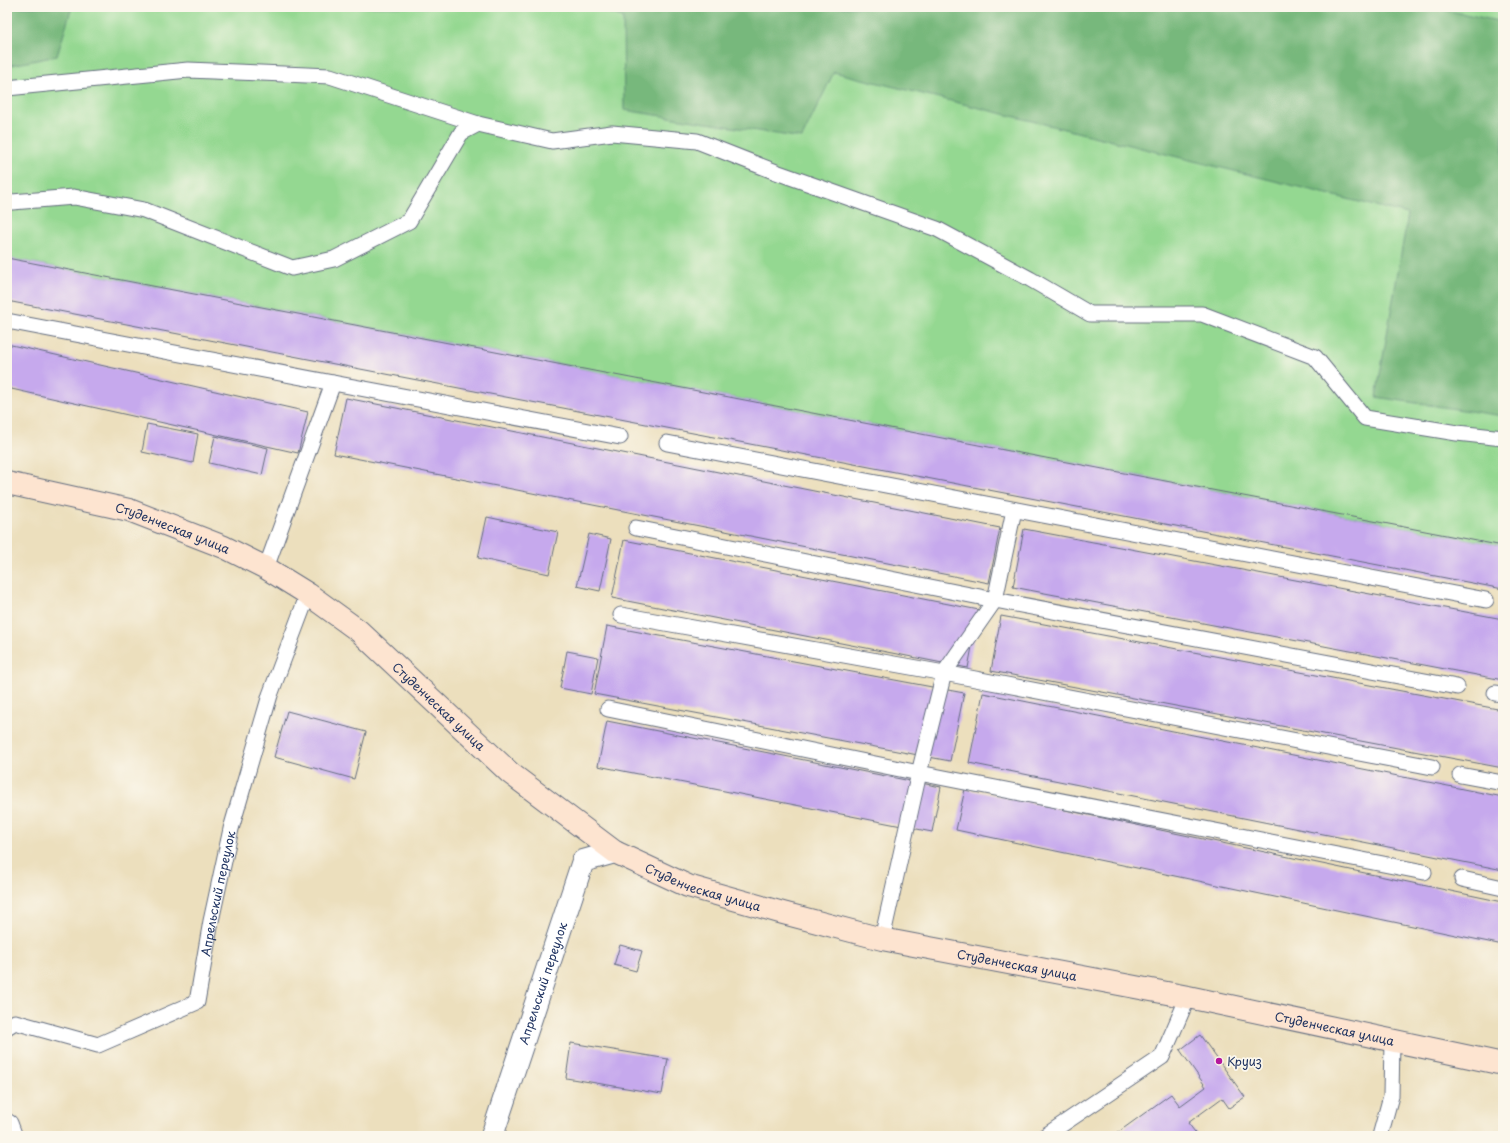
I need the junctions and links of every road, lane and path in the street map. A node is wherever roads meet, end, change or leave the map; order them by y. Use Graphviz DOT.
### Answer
graph roads {
  1 [pos="7,88"];
  2 [pos="478,124"];
  3 [pos="7,201"];
  4 [pos="7,321"];
  5 [pos="333,382"];
  6 [pos="620,437"];
  7 [pos="1503,438"];
  8 [pos="667,443"];
  9 [pos="7,483"];
  10 [pos="1014,510"];
  11 [pos="636,528"];
  12 [pos="266,568"];
  13 [pos="308,594"];
  14 [pos="995,600"];
  15 [pos="1486,600"];
  16 [pos="621,615"];
  17 [pos="944,673"];
  18 [pos="1457,687"];
  19 [pos="608,709"];
  20 [pos="1432,767"];
  21 [pos="919,773"];
  22 [pos="1460,775"];
  23 [pos="1503,783"];
  24 [pos="615,852"];
  25 [pos="1424,872"];
  26 [pos="1462,879"];
  27 [pos="1503,888"];
  28 [pos="882,939"];
  29 [pos="1188,997"];
  30 [pos="7,1027"];
  31 [pos="1392,1041"];
  32 [pos="1503,1064"];
  33 [pos="7,1125"];
  34 [pos="12,1136"];
  35 [pos="492,1136"];
  36 [pos="1045,1136"];
  37 [pos="1380,1136"];
  1 -- 2 [label="lane"];
  2 -- 3 [label="lane"];
  2 -- 7 [label="lane"];
  4 -- 5 [label="lane"];
  5 -- 6 [label="lane"];
  5 -- 12 [label="lane"];
  8 -- 10 [label="lane"];
  9 -- 12 [label="main road, Студенческая улица"];
  10 -- 14 [label="lane"];
  10 -- 15 [label="lane"];
  11 -- 14 [label="lane"];
  12 -- 13 [label="main road, Студенческая улица"];
  13 -- 24 [label="main road, Студенческая улица"];
  13 -- 30 [label="lane, Апрельский переулок"];
  14 -- 17 [label="lane"];
  14 -- 18 [label="lane"];
  16 -- 17 [label="lane"];
  17 -- 20 [label="lane"];
  17 -- 21 [label="lane"];
  19 -- 21 [label="lane"];
  21 -- 25 [label="lane"];
  21 -- 28 [label="lane"];
  22 -- 23 [label="lane"];
  24 -- 28 [label="main road, Студенческая улица"];
  24 -- 35 [label="street, Апрельский переулок"];
  26 -- 27 [label="lane"];
  28 -- 29 [label="main road, Студенческая улица"];
  29 -- 31 [label="main road, Студенческая улица"];
  29 -- 36 [label="lane"];
  31 -- 32 [label="main road, Студенческая улица"];
  31 -- 37 [label="lane"];
  33 -- 34 [label="street"];
}
